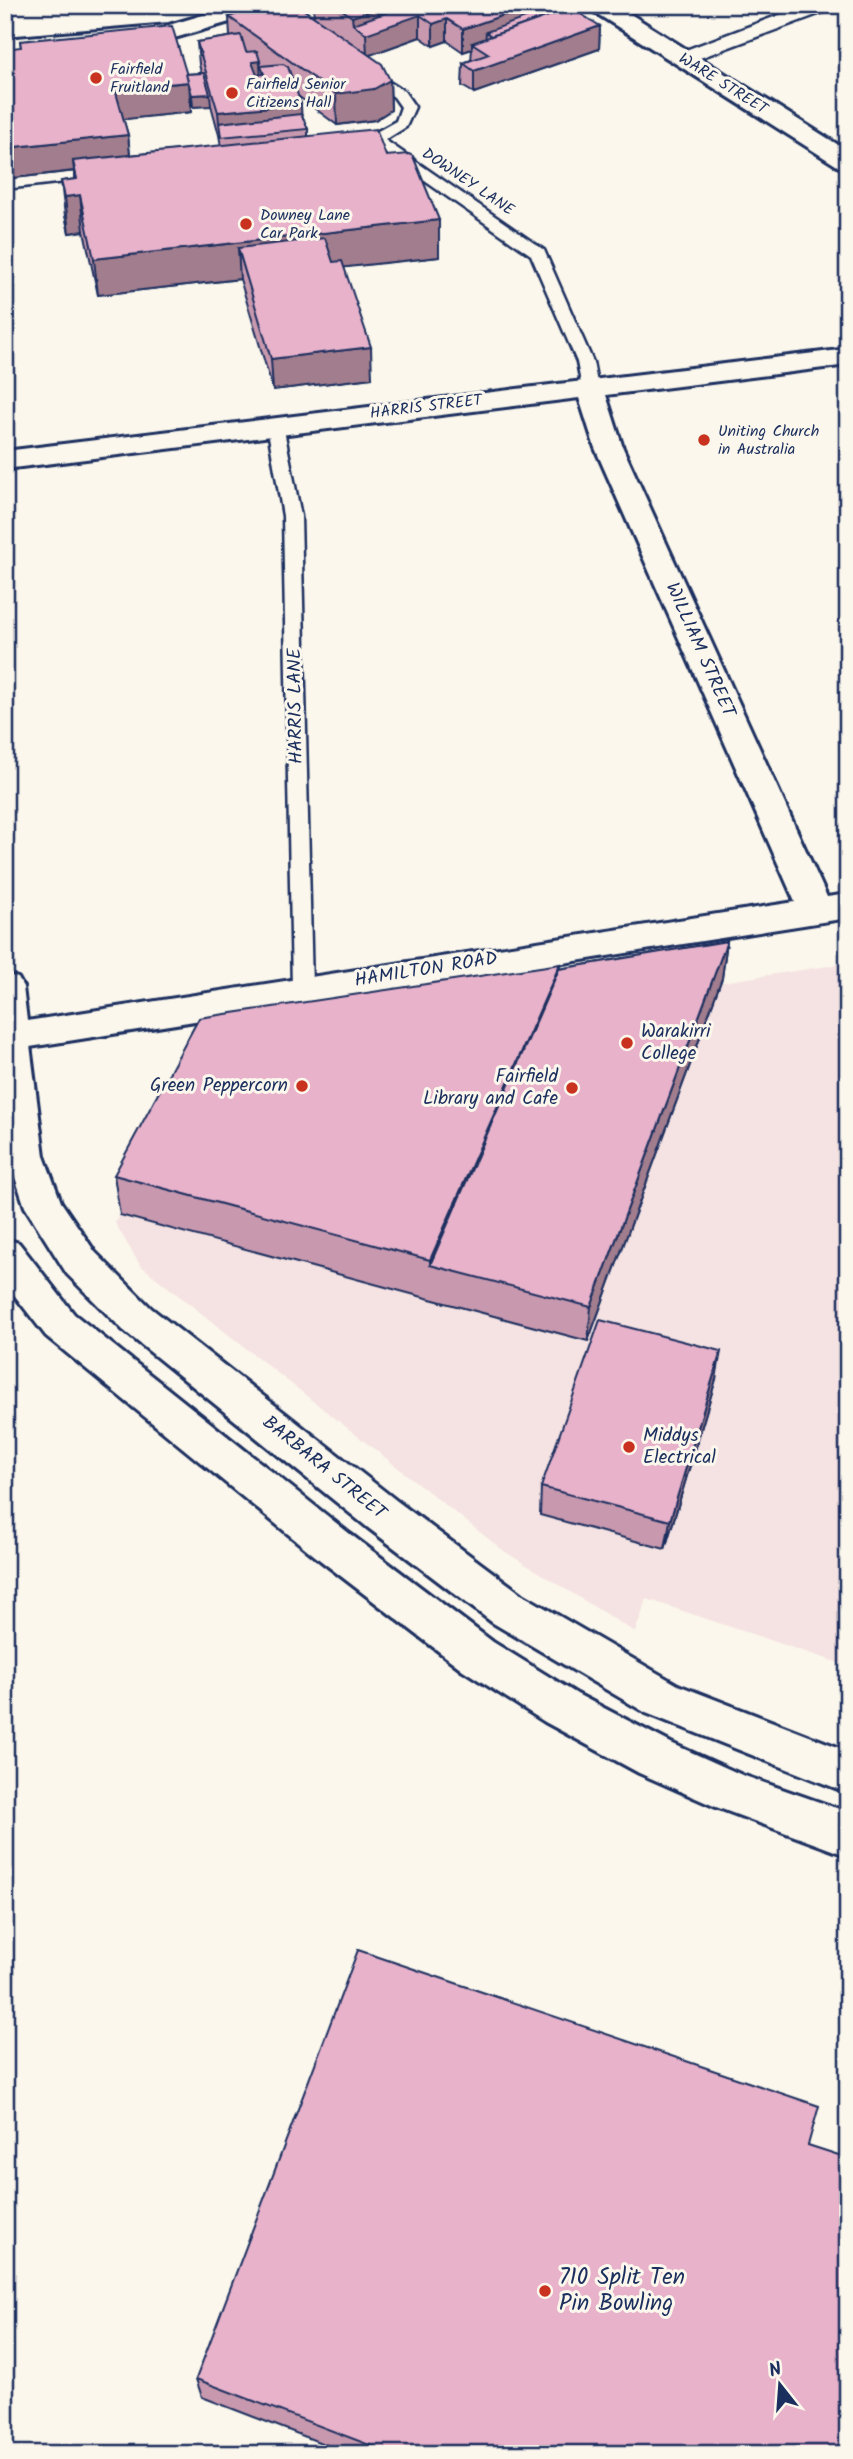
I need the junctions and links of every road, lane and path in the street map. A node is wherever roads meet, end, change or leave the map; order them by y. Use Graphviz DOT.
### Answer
graph roads {
  1 [pos="599,5"];
  2 [pos="825,5"];
  3 [pos="271,8"];
  4 [pos="213,12"];
  5 [pos="5,46"];
  6 [pos="682,58"];
  7 [pos="356,64"];
  8 [pos="374,139"];
  9 [pos="356,144"];
  10 [pos="848,162"];
  11 [pos="116,173"];
  12 [pos="5,185"];
  13 [pos="848,357"];
  14 [pos="590,388"];
  15 [pos="275,425"];
  16 [pos="5,460"];
  17 [pos="832,909"];
  18 [pos="5,987"];
  19 [pos="302,989"];
  20 [pos="8,1037"];
  21 [pos="5,1254"];
  22 [pos="848,1772"];
  23 [pos="848,1834"];
  1 -- 6 [label="street, WARE STREET"];
  2 -- 6 [label="street"];
  3 -- 4 [label="street"];
  4 -- 5 [label="street"];
  6 -- 10 [label="street, WARE STREET"];
  7 -- 8 [label="lane"];
  8 -- 9 [label="lane"];
  8 -- 14 [label="lane, DOWNEY LANE"];
  11 -- 12 [label="lane"];
  13 -- 14 [label="street, HARRIS STREET"];
  14 -- 15 [label="street, HARRIS STREET"];
  14 -- 17 [label="street, WILLIAM STREET"];
  15 -- 16 [label="street, HARRIS STREET"];
  15 -- 19 [label="lane, HARRIS LANE"];
  17 -- 19 [label="street, HAMILTON ROAD"];
  18 -- 20 [label="street, BARBARA STREET"];
  19 -- 20 [label="street, HAMILTON ROAD"];
  20 -- 22 [label="street, BARBARA STREET"];
  21 -- 23 [label="street"];
}
